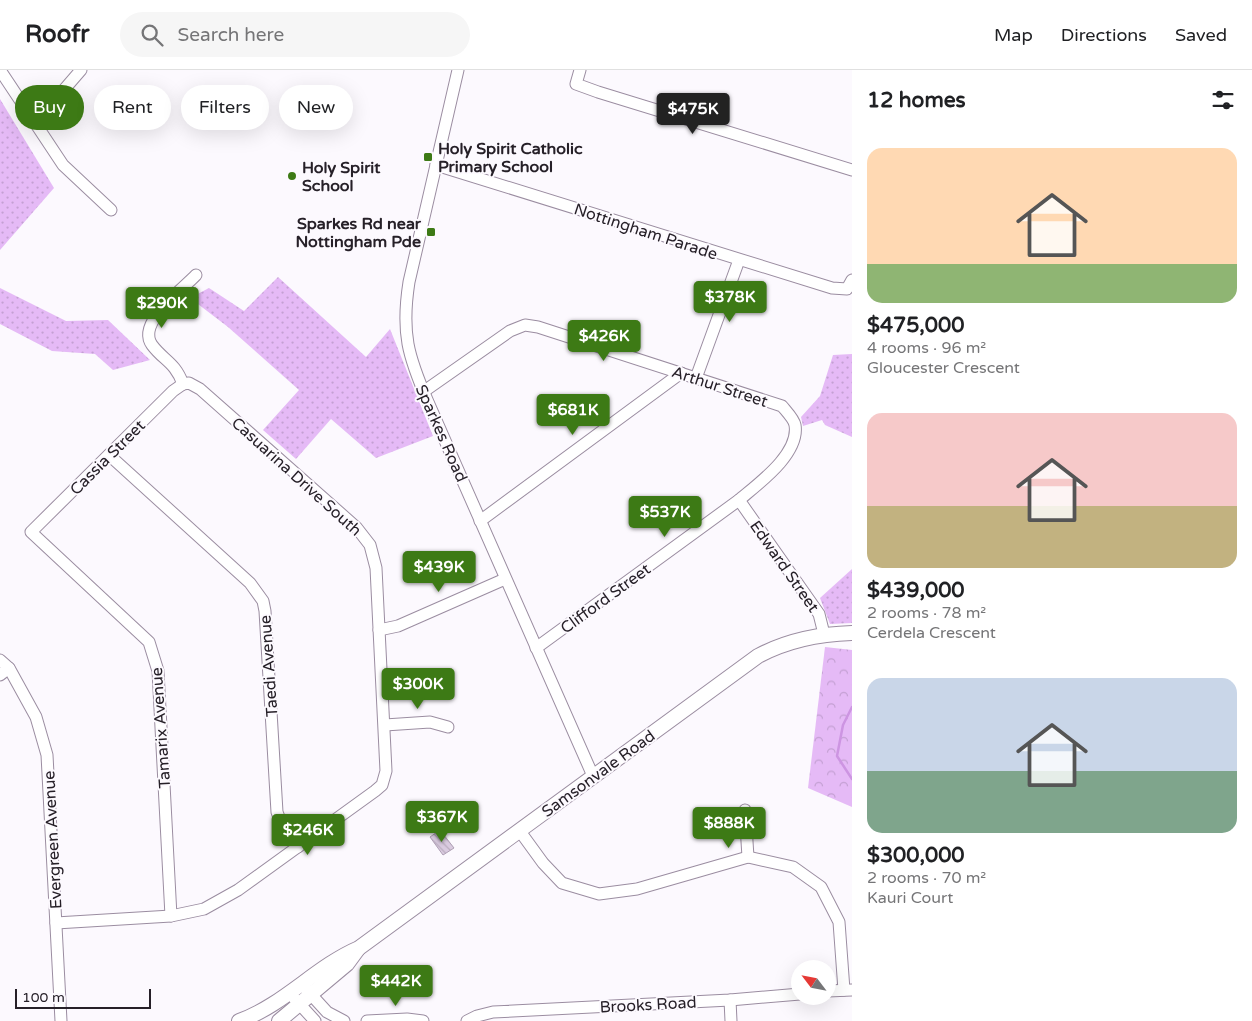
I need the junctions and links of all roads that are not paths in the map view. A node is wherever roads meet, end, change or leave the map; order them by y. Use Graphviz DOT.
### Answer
graph roads {
  1 [pos="0,70"];
  2 [pos="81,70"];
  3 [pos="458,70"];
  4 [pos="580,70"];
  5 [pos="68,85"];
  6 [pos="15,93"];
  7 [pos="39,130"];
  8 [pos="436,165"];
  9 [pos="852,170"];
  10 [pos="110,210"];
  11 [pos="739,260"];
  12 [pos="196,275"];
  13 [pos="852,280"];
  14 [pos="681,373"];
  15 [pos="696,378"];
  16 [pos="183,384"];
  17 [pos="424,392"];
  18 [pos="795,423"];
  19 [pos="108,454"];
  20 [pos="739,500"];
  21 [pos="480,521"];
  22 [pos="31,532"];
  23 [pos="505,579"];
  24 [pos="379,630"];
  25 [pos="852,632"];
  26 [pos="824,634"];
  27 [pos="536,648"];
  28 [pos="0,660"];
  29 [pos="4,672"];
  30 [pos="385,725"];
  31 [pos="448,726"];
  32 [pos="593,776"];
  33 [pos="745,810"];
  34 [pos="519,830"];
  35 [pos="298,847"];
  36 [pos="748,857"];
  37 [pos="171,916"];
  38 [pos="56,923"];
  39 [pos="359,948"];
  40 [pos="302,984"];
  41 [pos="848,990"];
  42 [pos="290,993"];
  43 [pos="791,995"];
  44 [pos="311,996"];
  45 [pos="730,1000"];
  46 [pos="300,1006"];
  47 [pos="282,1020"];
  48 [pos="61,1021"];
  49 [pos="239,1021"];
  50 [pos="315,1021"];
  51 [pos="344,1021"];
  52 [pos="367,1021"];
  53 [pos="423,1021"];
  54 [pos="468,1021"];
  55 [pos="731,1021"];
  1 -- 6 [label="street"];
  2 -- 5 [label="street"];
  3 -- 8 [label="street, Sparkes Road"];
  4 -- 9 [label="street"];
  7 -- 10 [label="street"];
  8 -- 11 [label="street, Nottingham Parade"];
  8 -- 17 [label="street, Sparkes Road"];
  11 -- 13 [label="street, Nottingham Parade"];
  11 -- 15 [label="street"];
  12 -- 16 [label="street"];
  14 -- 15 [label="street, Arthur Street"];
  14 -- 17 [label="street, Arthur Street"];
  14 -- 21 [label="street"];
  15 -- 18 [label="street, Arthur Street"];
  16 -- 19 [label="street, Cassia Street"];
  16 -- 24 [label="street, Casuarina Drive South"];
  17 -- 21 [label="street, Sparkes Road"];
  18 -- 20 [label="street, Clifford Street"];
  19 -- 22 [label="street, Cassia Street"];
  19 -- 35 [label="street, Taedi Avenue"];
  20 -- 26 [label="street, Edward Street"];
  20 -- 27 [label="street, Clifford Street"];
  21 -- 23 [label="street, Sparkes Road"];
  22 -- 37 [label="street, Tamarix Avenue"];
  23 -- 24 [label="street"];
  23 -- 27 [label="street, Sparkes Road"];
  24 -- 30 [label="street, Casuarina Drive South"];
  25 -- 26 [label="main road, Samsonvale Road"];
  26 -- 32 [label="main road, Samsonvale Road"];
  27 -- 32 [label="street, Sparkes Road"];
  28 -- 29 [label="street, Evergreen Avenue"];
  29 -- 38 [label="street, Evergreen Avenue"];
  30 -- 31 [label="street"];
  30 -- 35 [label="street, Casuarina Drive South"];
  32 -- 34 [label="main road, Samsonvale Road"];
  33 -- 36 [label="street"];
  34 -- 36 [label="street"];
  34 -- 39 [label="main road, Samsonvale Road"];
  35 -- 37 [label="street, Casuarina Drive South"];
  36 -- 41 [label="street"];
  37 -- 38 [label="street, Casuarina Drive South"];
  38 -- 48 [label="street, Evergreen Avenue"];
  39 -- 40 [label="main road, Samsonvale Road"];
  39 -- 44 [label="main road, Samsonvale Road"];
  40 -- 42 [label="main road, Samsonvale Road"];
  40 -- 44 [label="street"];
  42 -- 46 [label="street"];
  42 -- 49 [label="main road, Samsonvale Road"];
  43 -- 45 [label="street, Brooks Road"];
  44 -- 46 [label="main road, Samsonvale Road"];
  44 -- 51 [label="street"];
  45 -- 54 [label="street, Brooks Road"];
  45 -- 55 [label="street"];
  46 -- 47 [label="main road, Samsonvale Road"];
  46 -- 50 [label="street"];
  52 -- 53 [label="street"];
}
